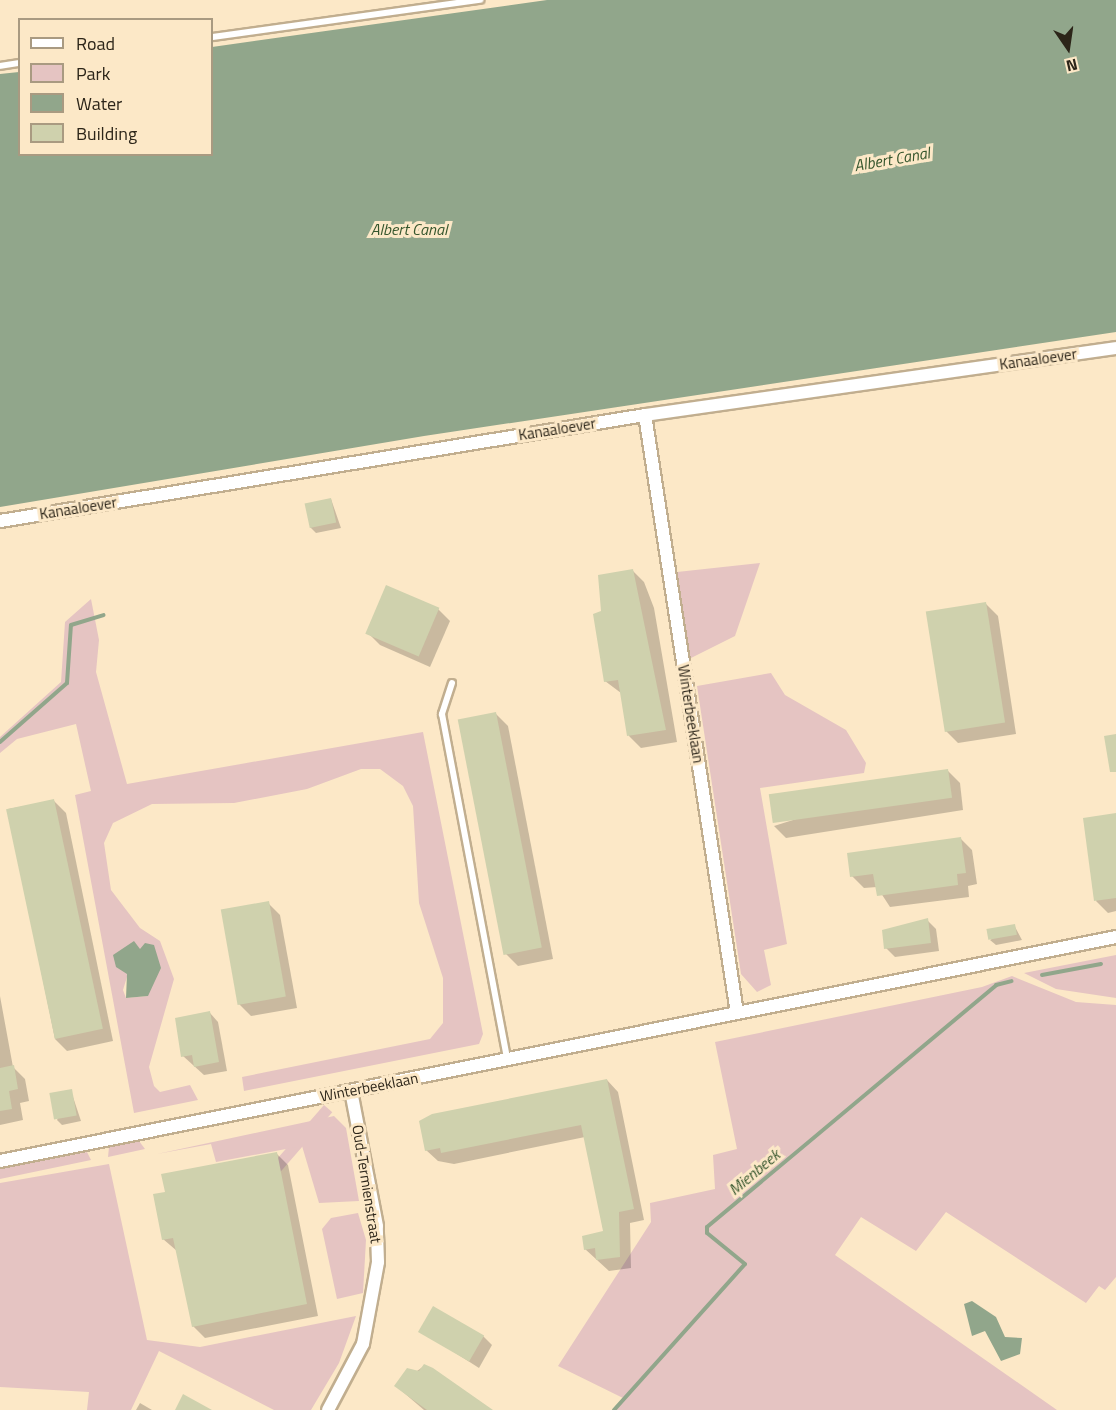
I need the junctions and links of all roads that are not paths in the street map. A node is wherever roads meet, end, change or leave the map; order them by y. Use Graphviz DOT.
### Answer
graph roads {
  1 [pos="480,0"];
  2 [pos="213,37"];
  3 [pos="18,63"];
  4 [pos="0,66"];
  5 [pos="1116,348"];
  6 [pos="645,415"];
  7 [pos="0,521"];
  8 [pos="452,683"];
  9 [pos="1116,937"];
  10 [pos="737,1013"];
  11 [pos="507,1060"];
  12 [pos="351,1091"];
  13 [pos="0,1161"];
  14 [pos="328,1410"];
  1 -- 2 [label="lane"];
  3 -- 4 [label="lane"];
  5 -- 6 [label="street, Kanaaloever"];
  6 -- 7 [label="street, Kanaaloever"];
  6 -- 10 [label="street, Winterbeeklaan"];
  8 -- 11 [label="lane"];
  9 -- 10 [label="street, Winterbeeklaan"];
  10 -- 11 [label="street, Winterbeeklaan"];
  11 -- 12 [label="street, Winterbeeklaan"];
  12 -- 13 [label="street, Winterbeeklaan"];
  12 -- 14 [label="street, Oud-Termienstraat"];
}
